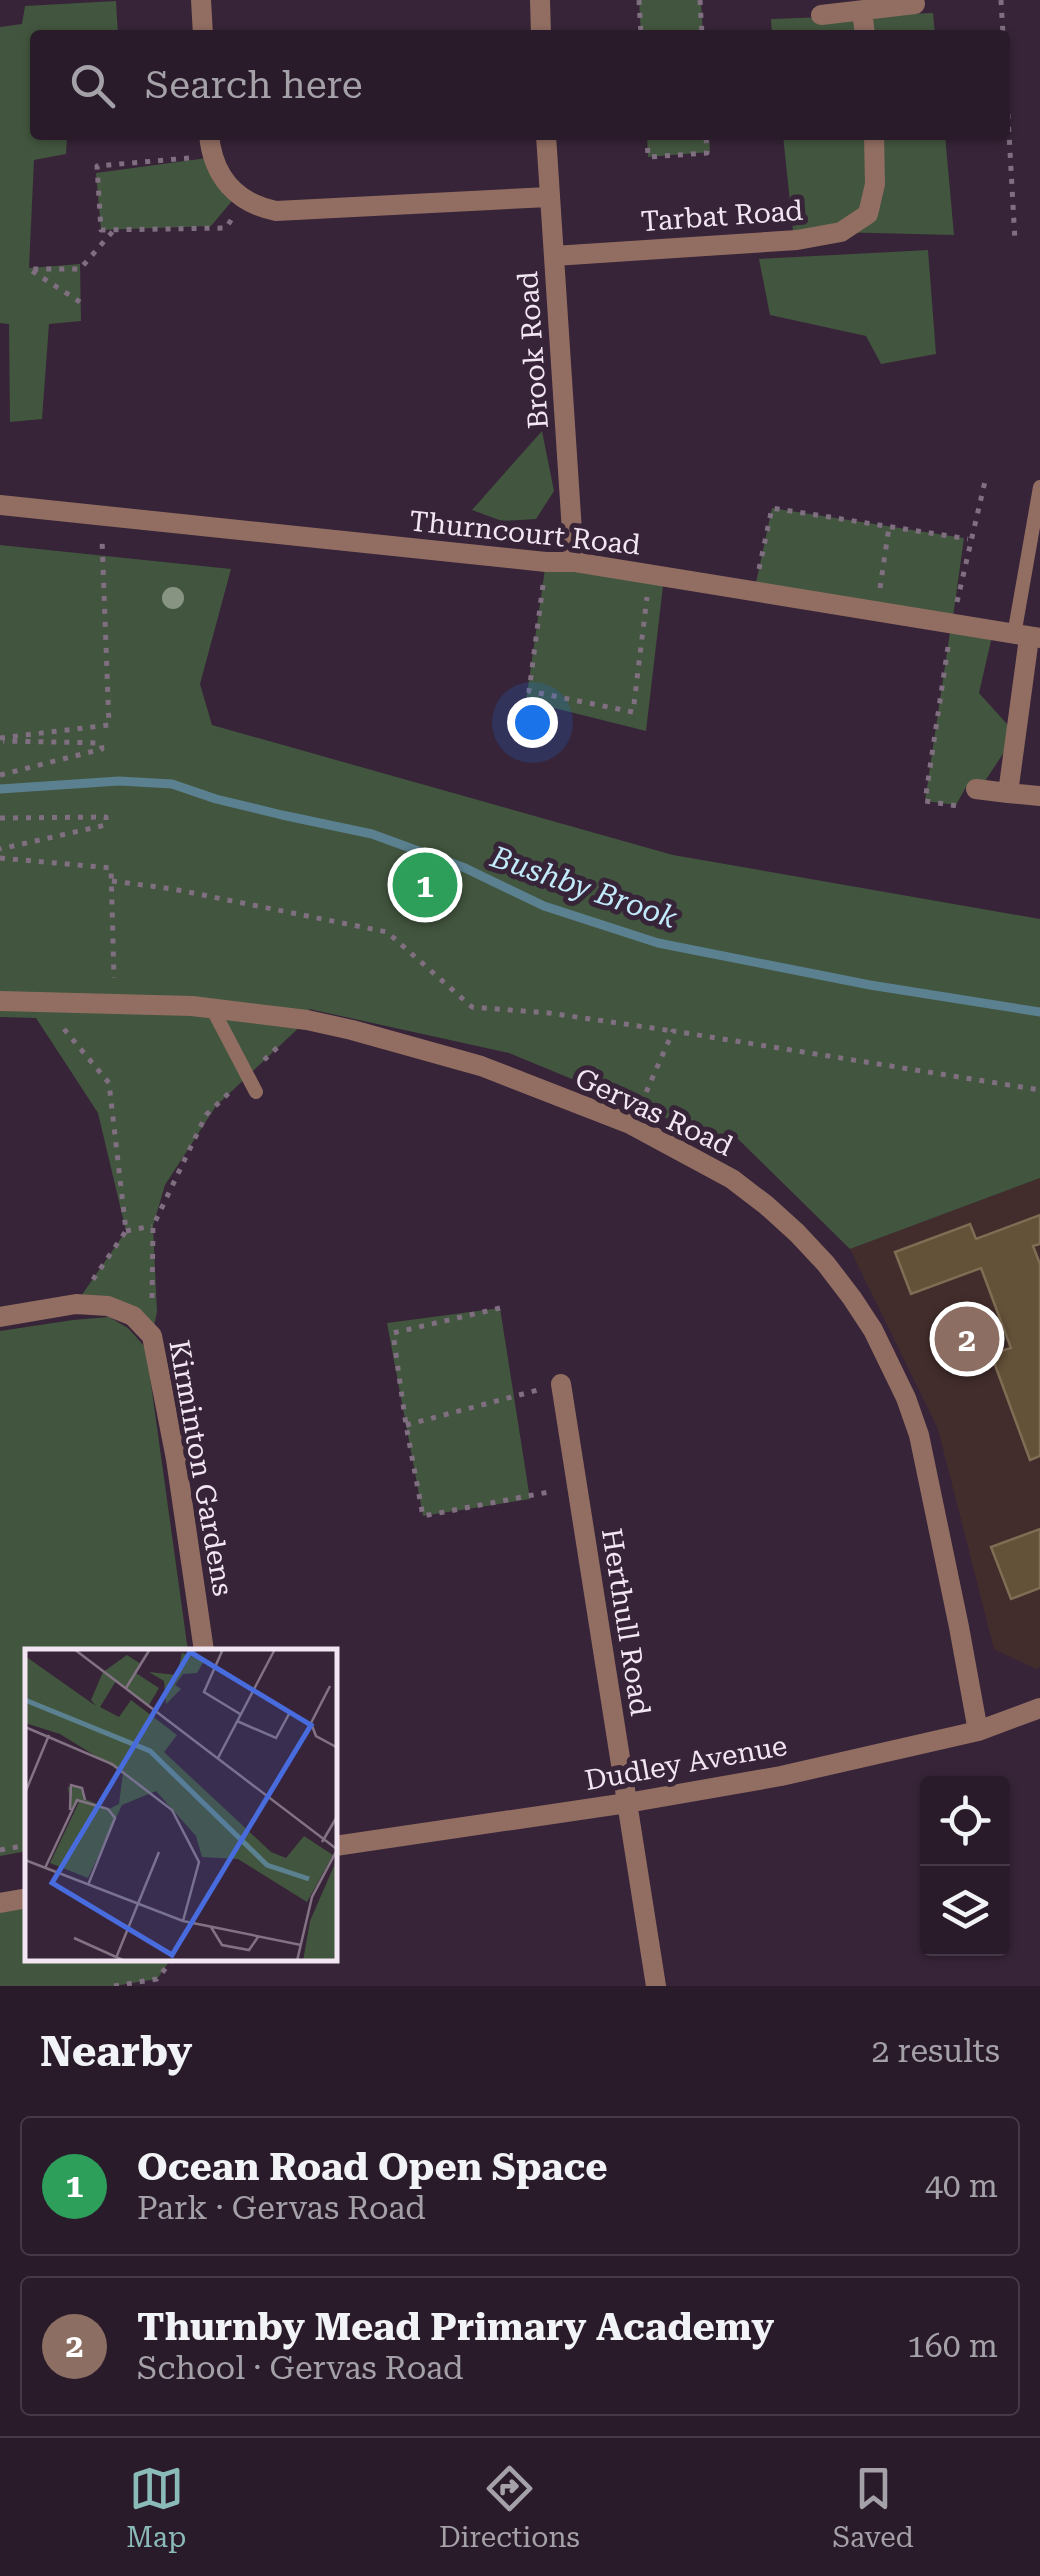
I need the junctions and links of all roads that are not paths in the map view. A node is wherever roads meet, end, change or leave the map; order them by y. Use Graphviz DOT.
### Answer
graph roads {
  1 [pos="202,0"];
  2 [pos="540,0"];
  3 [pos="914,4"];
  4 [pos="862,11"];
  5 [pos="821,14"];
  6 [pos="203,30"];
  7 [pos="541,30"];
  8 [pos="864,30"];
  9 [pos="546,140"];
  10 [pos="874,140"];
  11 [pos="210,146"];
  12 [pos="548,197"];
  13 [pos="554,256"];
  14 [pos="1040,487"];
  15 [pos="0,505"];
  16 [pos="574,562"];
  17 [pos="1028,637"];
  18 [pos="1008,792"];
  19 [pos="1040,796"];
  20 [pos="974,798"];
  21 [pos="0,1001"];
  22 [pos="212,1008"];
  23 [pos="256,1092"];
  24 [pos="0,1318"];
  25 [pos="561,1384"];
  26 [pos="204,1649"];
  27 [pos="1040,1708"];
  28 [pos="978,1731"];
  29 [pos="627,1802"];
  30 [pos="338,1846"];
  31 [pos="25,1898"];
  32 [pos="0,1902"];
  33 [pos="656,1986"];
  1 -- 6 [label="street"];
  2 -- 7 [label="street"];
  3 -- 4 [label="street"];
  4 -- 5 [label="street"];
  4 -- 8 [label="street"];
  9 -- 12 [label="street, Brook Road"];
  10 -- 13 [label="street, Tarbat Road"];
  11 -- 12 [label="street"];
  12 -- 13 [label="street, Brook Road"];
  13 -- 16 [label="street, Brook Road"];
  14 -- 17 [label="lane"];
  15 -- 16 [label="street, Thurncourt Road"];
  16 -- 17 [label="street, Thurncourt Road"];
  17 -- 18 [label="street"];
  18 -- 19 [label="street"];
  18 -- 20 [label="street"];
  21 -- 22 [label="street, Gervas Road"];
  22 -- 23 [label="lane"];
  22 -- 28 [label="street, Gervas Road"];
  24 -- 26 [label="street, Kirminton Gardens"];
  25 -- 29 [label="street, Herthull Road"];
  27 -- 28 [label="street, Dudley Avenue"];
  28 -- 29 [label="street, Dudley Avenue"];
  29 -- 30 [label="street, Dudley Avenue"];
  29 -- 33 [label="street, Herthull Road"];
  31 -- 32 [label="street"];
}
